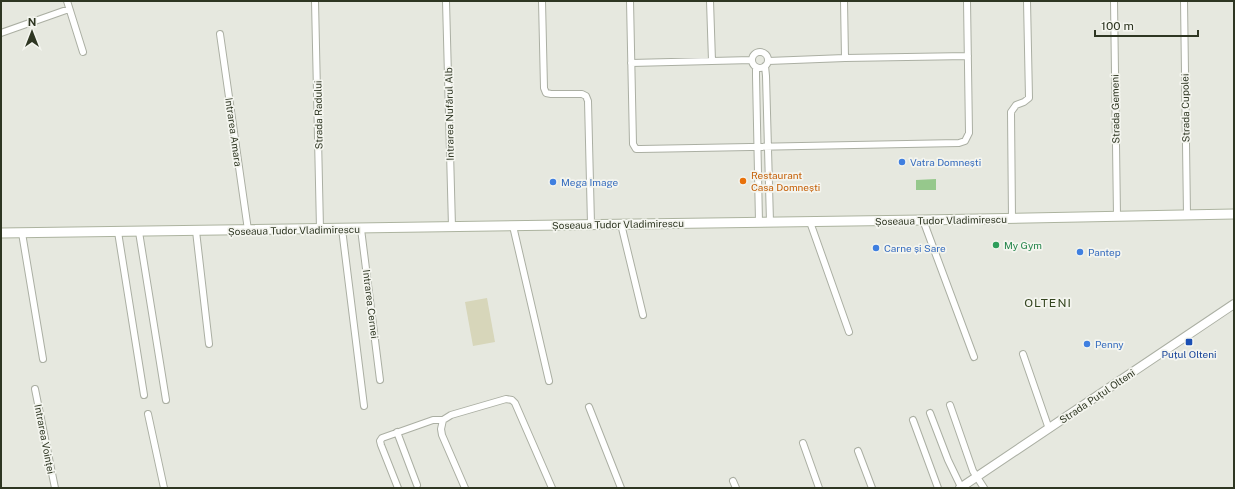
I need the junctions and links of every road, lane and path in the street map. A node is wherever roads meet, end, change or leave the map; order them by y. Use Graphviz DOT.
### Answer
graph roads {
  1 [pos="67,1"];
  2 [pos="315,1"];
  3 [pos="446,1"];
  4 [pos="542,1"];
  5 [pos="630,1"];
  6 [pos="710,1"];
  7 [pos="844,1"];
  8 [pos="967,1"];
  9 [pos="1027,1"];
  10 [pos="1114,1"];
  11 [pos="1184,1"];
  12 [pos="70,9"];
  13 [pos="1,33"];
  14 [pos="220,34"];
  15 [pos="83,52"];
  16 [pos="968,56"];
  17 [pos="845,58"];
  18 [pos="752,60"];
  19 [pos="712,62"];
  20 [pos="631,63"];
  21 [pos="766,64"];
  22 [pos="756,67"];
  23 [pos="756,107"];
  24 [pos="767,107"];
  25 [pos="757,147"];
  26 [pos="768,147"];
  27 [pos="1187,214"];
  28 [pos="1234,214"];
  29 [pos="1117,216"];
  30 [pos="1012,218"];
  31 [pos="923,220"];
  32 [pos="759,222"];
  33 [pos="770,222"];
  34 [pos="810,222"];
  35 [pos="591,224"];
  36 [pos="621,224"];
  37 [pos="513,226"];
  38 [pos="452,227"];
  39 [pos="320,229"];
  40 [pos="342,229"];
  41 [pos="361,229"];
  42 [pos="248,230"];
  43 [pos="196,231"];
  44 [pos="118,232"];
  45 [pos="139,232"];
  46 [pos="1,233"];
  47 [pos="22,233"];
  48 [pos="1234,304"];
  49 [pos="643,315"];
  50 [pos="849,332"];
  51 [pos="209,344"];
  52 [pos="1023,354"];
  53 [pos="974,357"];
  54 [pos="43,359"];
  55 [pos="380,380"];
  56 [pos="549,381"];
  57 [pos="35,389"];
  58 [pos="144,395"];
  59 [pos="166,400"];
  60 [pos="950,405"];
  61 [pos="364,406"];
  62 [pos="588,407"];
  63 [pos="930,413"];
  64 [pos="148,414"];
  65 [pos="443,420"];
  66 [pos="913,420"];
  67 [pos="1049,429"];
  68 [pos="396,432"];
  69 [pos="803,443"];
  70 [pos="858,451"];
  71 [pos="976,477"];
  72 [pos="733,481"];
  73 [pos="417,485"];
  74 [pos="961,487"];
  75 [pos="55,488"];
  76 [pos="164,488"];
  77 [pos="398,488"];
  78 [pos="465,488"];
  79 [pos="552,488"];
  80 [pos="621,488"];
  81 [pos="736,488"];
  82 [pos="818,488"];
  83 [pos="872,488"];
  84 [pos="938,488"];
  85 [pos="984,488"];
  1 -- 12 [label="street"];
  2 -- 39 [label="street, Strada Radului"];
  3 -- 38 [label="street, Intrarea Nufărul Alb"];
  4 -- 35 [label="street"];
  5 -- 20 [label="street"];
  6 -- 19 [label="street"];
  7 -- 17 [label="street"];
  8 -- 16 [label="street"];
  9 -- 30 [label="street"];
  10 -- 29 [label="street, Strada Gemeni"];
  11 -- 27 [label="street, Strada Cupolei"];
  12 -- 13 [label="street"];
  12 -- 15 [label="street"];
  14 -- 42 [label="street, Intrarea Amara"];
  16 -- 17 [label="street"];
  16 -- 26 [label="street"];
  17 -- 21 [label="street"];
  18 -- 19 [label="street"];
  18 -- 21 [label="street"];
  18 -- 22 [label="street"];
  19 -- 20 [label="street"];
  20 -- 25 [label="street"];
  21 -- 22 [label="street"];
  21 -- 24 [label="street"];
  22 -- 23 [label="street"];
  23 -- 24 [label="street"];
  23 -- 25 [label="street"];
  24 -- 26 [label="street"];
  25 -- 26 [label="street"];
  25 -- 32 [label="street"];
  26 -- 33 [label="street"];
  27 -- 28 [label="main road, Șoseaua Tudor Vladimirescu"];
  27 -- 29 [label="main road, Șoseaua Tudor Vladimirescu"];
  29 -- 30 [label="main road, Șoseaua Tudor Vladimirescu"];
  30 -- 31 [label="main road, Șoseaua Tudor Vladimirescu"];
  31 -- 34 [label="main road, Șoseaua Tudor Vladimirescu"];
  31 -- 53 [label="street"];
  32 -- 33 [label="main road, Șoseaua Tudor Vladimirescu"];
  32 -- 36 [label="main road, Șoseaua Tudor Vladimirescu"];
  33 -- 34 [label="main road, Șoseaua Tudor Vladimirescu"];
  34 -- 50 [label="street"];
  35 -- 36 [label="main road, Șoseaua Tudor Vladimirescu"];
  35 -- 37 [label="main road, Șoseaua Tudor Vladimirescu"];
  36 -- 49 [label="street"];
  37 -- 38 [label="main road, Șoseaua Tudor Vladimirescu"];
  37 -- 56 [label="street"];
  38 -- 41 [label="main road, Șoseaua Tudor Vladimirescu"];
  39 -- 40 [label="main road, Șoseaua Tudor Vladimirescu"];
  39 -- 42 [label="main road, Șoseaua Tudor Vladimirescu"];
  40 -- 41 [label="main road, Șoseaua Tudor Vladimirescu"];
  40 -- 61 [label="street"];
  41 -- 55 [label="street, Intrarea Cernei"];
  42 -- 43 [label="main road, Șoseaua Tudor Vladimirescu"];
  43 -- 45 [label="main road, Șoseaua Tudor Vladimirescu"];
  43 -- 51 [label="street"];
  44 -- 45 [label="main road, Șoseaua Tudor Vladimirescu"];
  44 -- 47 [label="main road, Șoseaua Tudor Vladimirescu"];
  44 -- 58 [label="street"];
  45 -- 59 [label="street"];
  46 -- 47 [label="main road, Șoseaua Tudor Vladimirescu"];
  47 -- 54 [label="street"];
  48 -- 67 [label="street, Strada Puțul Olteni"];
  52 -- 67 [label="street"];
  57 -- 75 [label="street, Intrarea Voinței"];
  60 -- 71 [label="street"];
  62 -- 80 [label="street"];
  63 -- 74 [label="street"];
  64 -- 76 [label="street"];
  65 -- 68 [label="street"];
  65 -- 78 [label="street"];
  65 -- 79 [label="street"];
  66 -- 84 [label="street"];
  67 -- 71 [label="street, Strada Puțul Olteni"];
  68 -- 73 [label="street"];
  68 -- 77 [label="street"];
  69 -- 82 [label="street"];
  70 -- 83 [label="street"];
  71 -- 74 [label="street, Strada Puțul Olteni"];
  71 -- 85 [label="street"];
  72 -- 81 [label="street"];
}
